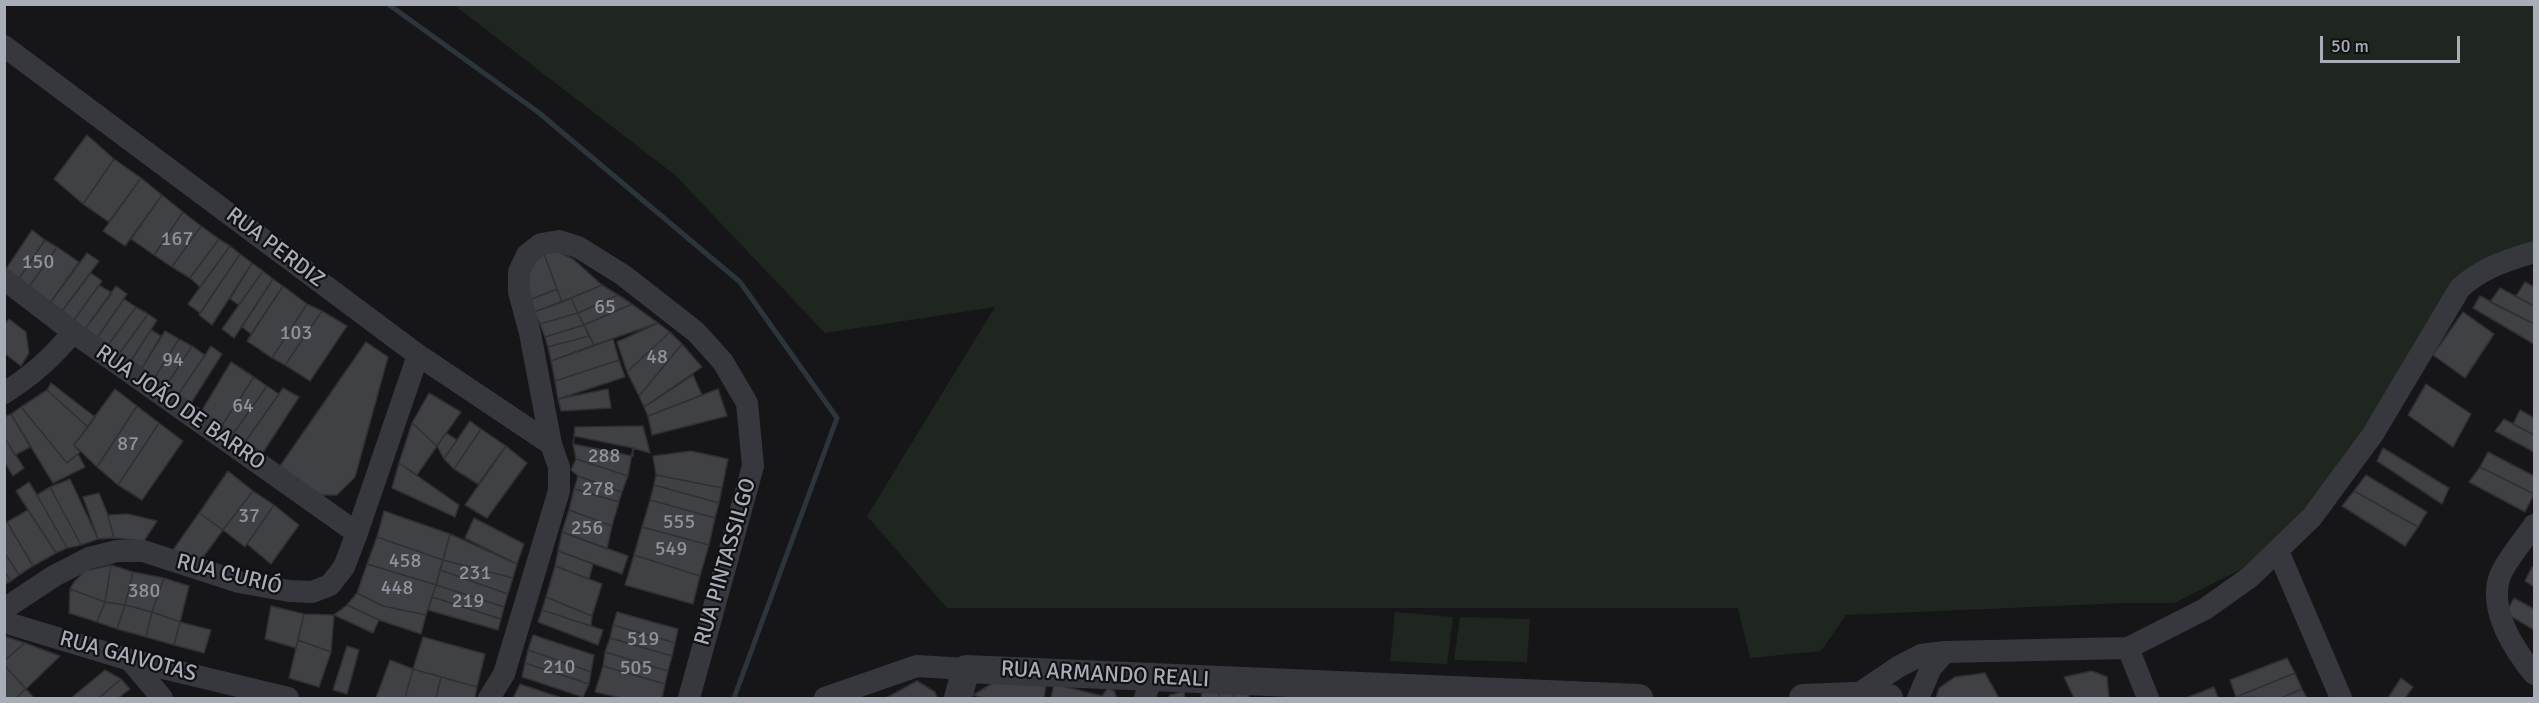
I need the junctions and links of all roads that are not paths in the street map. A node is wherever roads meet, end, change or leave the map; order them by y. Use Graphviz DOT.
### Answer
graph roads {
  1 [pos="4,46"];
  2 [pos="2535,252"];
  3 [pos="4,279"];
  4 [pos="73,332"];
  5 [pos="418,355"];
  6 [pos="4,393"];
  7 [pos="551,444"];
  8 [pos="2535,525"];
  9 [pos="357,533"];
  10 [pos="2278,551"];
  11 [pos="4,609"];
  12 [pos="4,622"];
  13 [pos="2128,648"];
  14 [pos="1945,652"];
  15 [pos="130,660"];
  16 [pos="966,669"];
  17 [pos="2535,674"];
  18 [pos="1148,688"];
  19 [pos="1855,696"];
  20 [pos="162,699"];
  21 [pos="288,699"];
  22 [pos="489,699"];
  23 [pos="689,699"];
  24 [pos="825,699"];
  25 [pos="958,699"];
  26 [pos="1639,699"];
  27 [pos="1803,699"];
  28 [pos="1889,699"];
  29 [pos="1918,699"];
  30 [pos="2148,699"];
  31 [pos="2341,699"];
  1 -- 5 [label="street, RUA PERDIZ"];
  2 -- 10 [label="street"];
  3 -- 4 [label="street, RUA JOÃO DE BARRO"];
  4 -- 6 [label="street"];
  4 -- 9 [label="street, RUA JOÃO DE BARRO"];
  5 -- 7 [label="street, RUA PERDIZ"];
  5 -- 9 [label="street, RUA CURIÓ"];
  7 -- 22 [label="street"];
  7 -- 23 [label="street, RUA PINTASSILGO"];
  8 -- 17 [label="street"];
  9 -- 11 [label="street, RUA CURIÓ"];
  10 -- 13 [label="street"];
  10 -- 31 [label="street"];
  12 -- 15 [label="street, RUA GAIVOTAS"];
  13 -- 14 [label="street"];
  13 -- 30 [label="street"];
  14 -- 19 [label="street"];
  14 -- 29 [label="street"];
  15 -- 20 [label="street"];
  15 -- 21 [label="street, RUA GAIVOTAS"];
  16 -- 18 [label="street, RUA ARMANDO REALI"];
  16 -- 24 [label="street"];
  16 -- 25 [label="street"];
  18 -- 26 [label="street, RUA ARMANDO REALI"];
  19 -- 27 [label="street"];
  19 -- 28 [label="street"];
}
